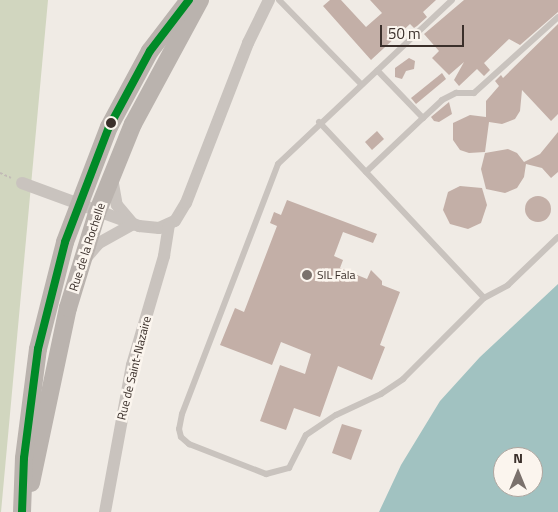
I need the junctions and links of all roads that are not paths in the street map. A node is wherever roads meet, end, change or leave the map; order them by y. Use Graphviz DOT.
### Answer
graph roads {
  1 [pos="189,0"];
  2 [pos="200,0"];
  3 [pos="269,0"];
  4 [pos="279,0"];
  5 [pos="452,0"];
  6 [pos="558,17"];
  7 [pos="377,70"];
  8 [pos="361,84"];
  9 [pos="423,118"];
  10 [pos="319,122"];
  11 [pos="366,172"];
  12 [pos="112,175"];
  13 [pos="22,183"];
  14 [pos="77,205"];
  15 [pos="97,212"];
  16 [pos="133,224"];
  17 [pos="169,226"];
  18 [pos="558,237"];
  19 [pos="81,264"];
  20 [pos="484,298"];
  21 [pos="22,512"];
  22 [pos="105,512"];
  1 -- 14 [label="main road, Rue de la Rochelle"];
  2 -- 12 [label="main road, Rue de la Rochelle"];
  3 -- 17 [label="street, Rue de Saint-Nazaire"];
  4 -- 8 [label="lane"];
  5 -- 7 [label="lane"];
  6 -- 9 [label="lane"];
  7 -- 8 [label="lane"];
  7 -- 9 [label="lane"];
  8 -- 10 [label="lane"];
  9 -- 11 [label="lane"];
  10 -- 11 [label="lane"];
  10 -- 20 [label="lane"];
  11 -- 20 [label="lane"];
  12 -- 15 [label="main road, Rue de la Rochelle"];
  12 -- 16 [label="street"];
  13 -- 14 [label="street"];
  14 -- 15 [label="street"];
  14 -- 21 [label="main road, Rue de la Rochelle"];
  15 -- 16 [label="street"];
  15 -- 19 [label="main road, Rue de la Rochelle"];
  16 -- 17 [label="street"];
  16 -- 19 [label="street"];
  17 -- 22 [label="street, Rue de Saint-Nazaire"];
  18 -- 20 [label="lane"];
  19 -- 21 [label="main road, Rue de la Rochelle"];
}
